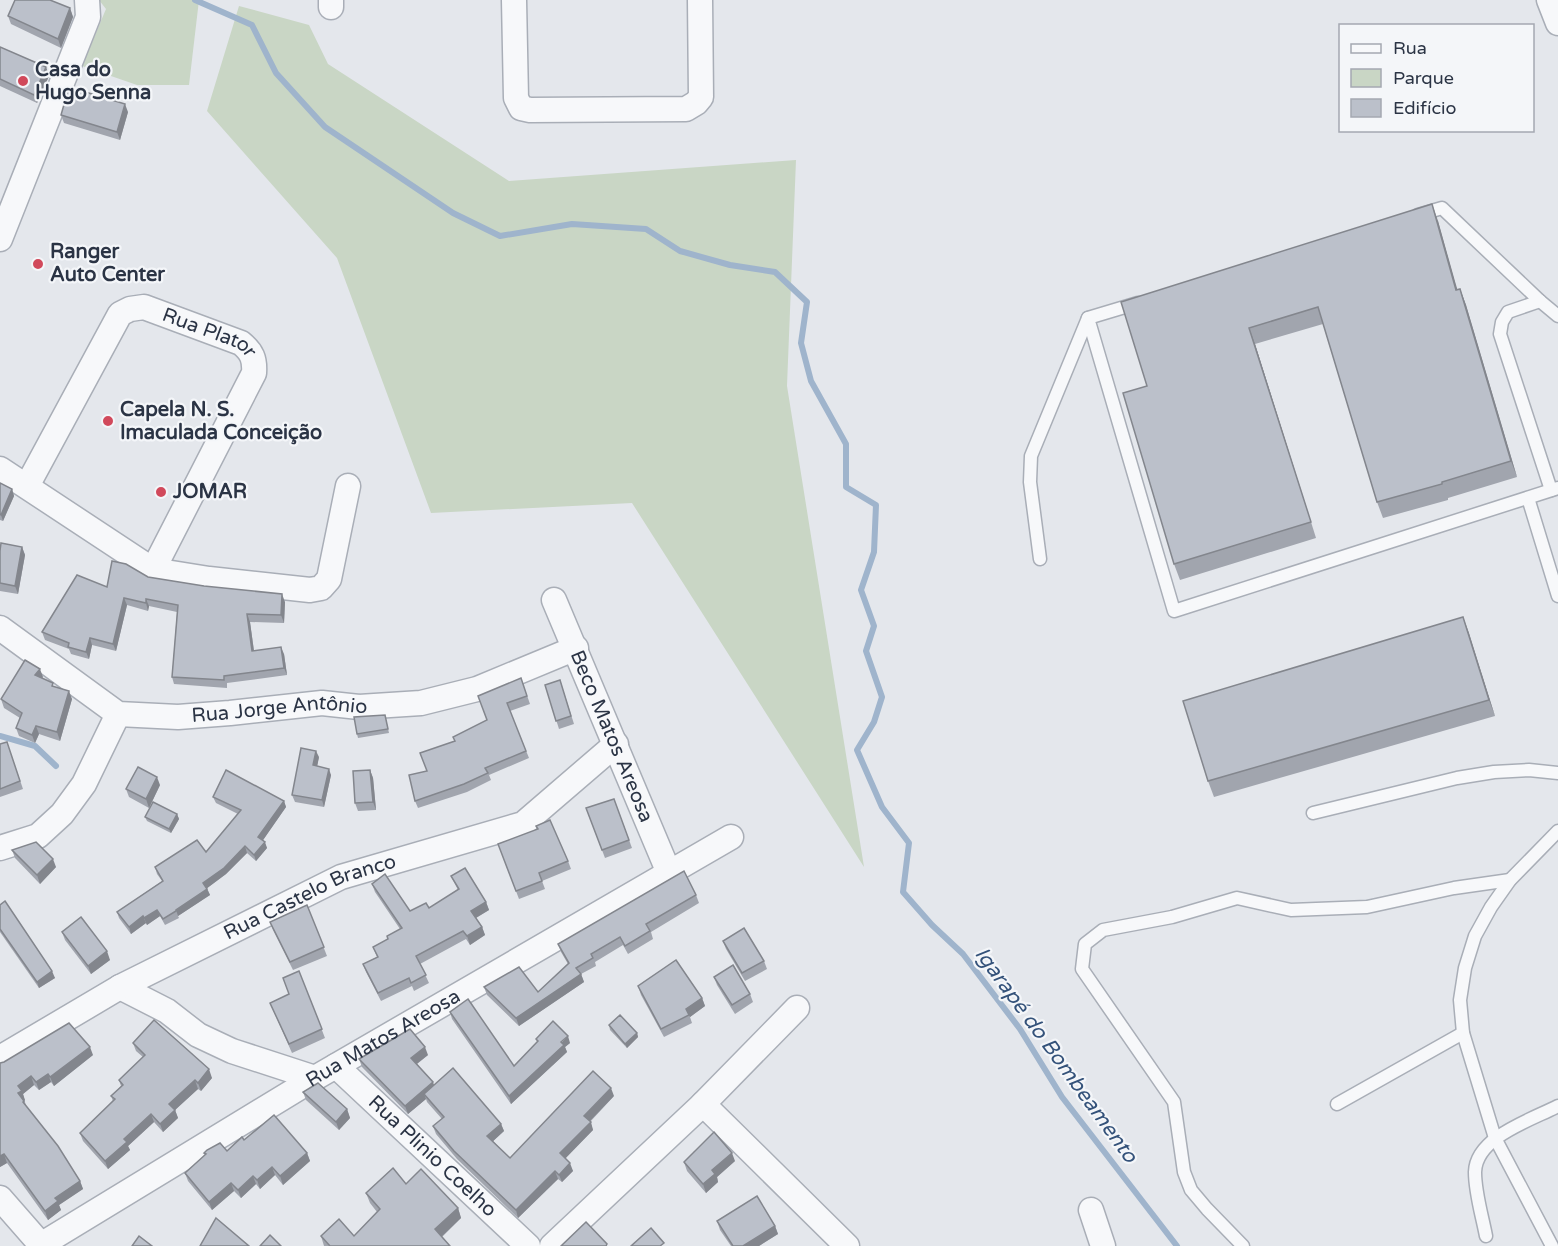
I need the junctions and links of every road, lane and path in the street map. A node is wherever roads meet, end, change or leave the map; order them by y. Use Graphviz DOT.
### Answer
graph roads {
  1 [pos="514,0"];
  2 [pos="700,0"];
  3 [pos="1549,0"];
  4 [pos="88,1"];
  5 [pos="1558,22"];
  6 [pos="1408,219"];
  7 [pos="0,239"];
  8 [pos="1145,300"];
  9 [pos="1540,302"];
  10 [pos="1558,316"];
  11 [pos="1088,318"];
  12 [pos="0,469"];
  13 [pos="27,486"];
  14 [pos="348,486"];
  15 [pos="1554,489"];
  16 [pos="1528,498"];
  17 [pos="1040,559"];
  18 [pos="153,570"];
  19 [pos="1558,596"];
  20 [pos="554,600"];
  21 [pos="0,628"];
  22 [pos="576,648"];
  23 [pos="118,714"];
  24 [pos="616,744"];
  25 [pos="1558,773"];
  26 [pos="1313,813"];
  27 [pos="1558,831"];
  28 [pos="731,837"];
  29 [pos="0,848"];
  30 [pos="669,873"];
  31 [pos="1510,880"];
  32 [pos="120,987"];
  33 [pos="797,1008"];
  34 [pos="1463,1033"];
  35 [pos="0,1058"];
  36 [pos="336,1066"];
  37 [pos="315,1078"];
  38 [pos="703,1104"];
  39 [pos="1337,1104"];
  40 [pos="1558,1106"];
  41 [pos="1495,1138"];
  42 [pos="0,1198"];
  43 [pos="1091,1210"];
  44 [pos="1486,1236"];
  45 [pos="41,1246"];
  46 [pos="528,1246"];
  47 [pos="552,1246"];
  48 [pos="847,1246"];
  49 [pos="1103,1246"];
  50 [pos="1243,1246"];
  51 [pos="1552,1246"];
  1 -- 2 [label="street"];
  3 -- 5 [label="street"];
  4 -- 7 [label="street"];
  6 -- 9 [label="lane"];
  8 -- 11 [label="lane"];
  9 -- 10 [label="lane"];
  9 -- 15 [label="lane"];
  11 -- 16 [label="lane"];
  11 -- 17 [label="lane"];
  12 -- 13 [label="street"];
  13 -- 18 [label="street"];
  13 -- 18 [label="street, Rua Plator"];
  14 -- 18 [label="street"];
  15 -- 16 [label="lane"];
  16 -- 19 [label="lane"];
  20 -- 22 [label="street, Beco Matos Areosa"];
  21 -- 23 [label="street"];
  22 -- 23 [label="street, Rua Jorge Antônio"];
  22 -- 24 [label="street, Beco Matos Areosa"];
  23 -- 29 [label="street"];
  24 -- 30 [label="street, Beco Matos Areosa"];
  24 -- 32 [label="street, Rua Castelo Branco"];
  25 -- 26 [label="lane"];
  27 -- 31 [label="lane"];
  28 -- 30 [label="street, Rua Matos Areosa"];
  30 -- 36 [label="street, Rua Matos Areosa"];
  31 -- 34 [label="lane"];
  31 -- 50 [label="lane"];
  32 -- 35 [label="street, Rua Castelo Branco"];
  32 -- 37 [label="street"];
  33 -- 38 [label="street"];
  34 -- 39 [label="lane"];
  34 -- 41 [label="lane"];
  36 -- 37 [label="street, Rua Matos Areosa"];
  36 -- 46 [label="street, Rua Plinio Coelho"];
  37 -- 45 [label="street, Rua Matos Areosa"];
  38 -- 47 [label="street"];
  38 -- 48 [label="street"];
  40 -- 41 [label="lane"];
  41 -- 44 [label="lane"];
  41 -- 51 [label="lane"];
  42 -- 45 [label="street"];
  43 -- 49 [label="street"];
}
